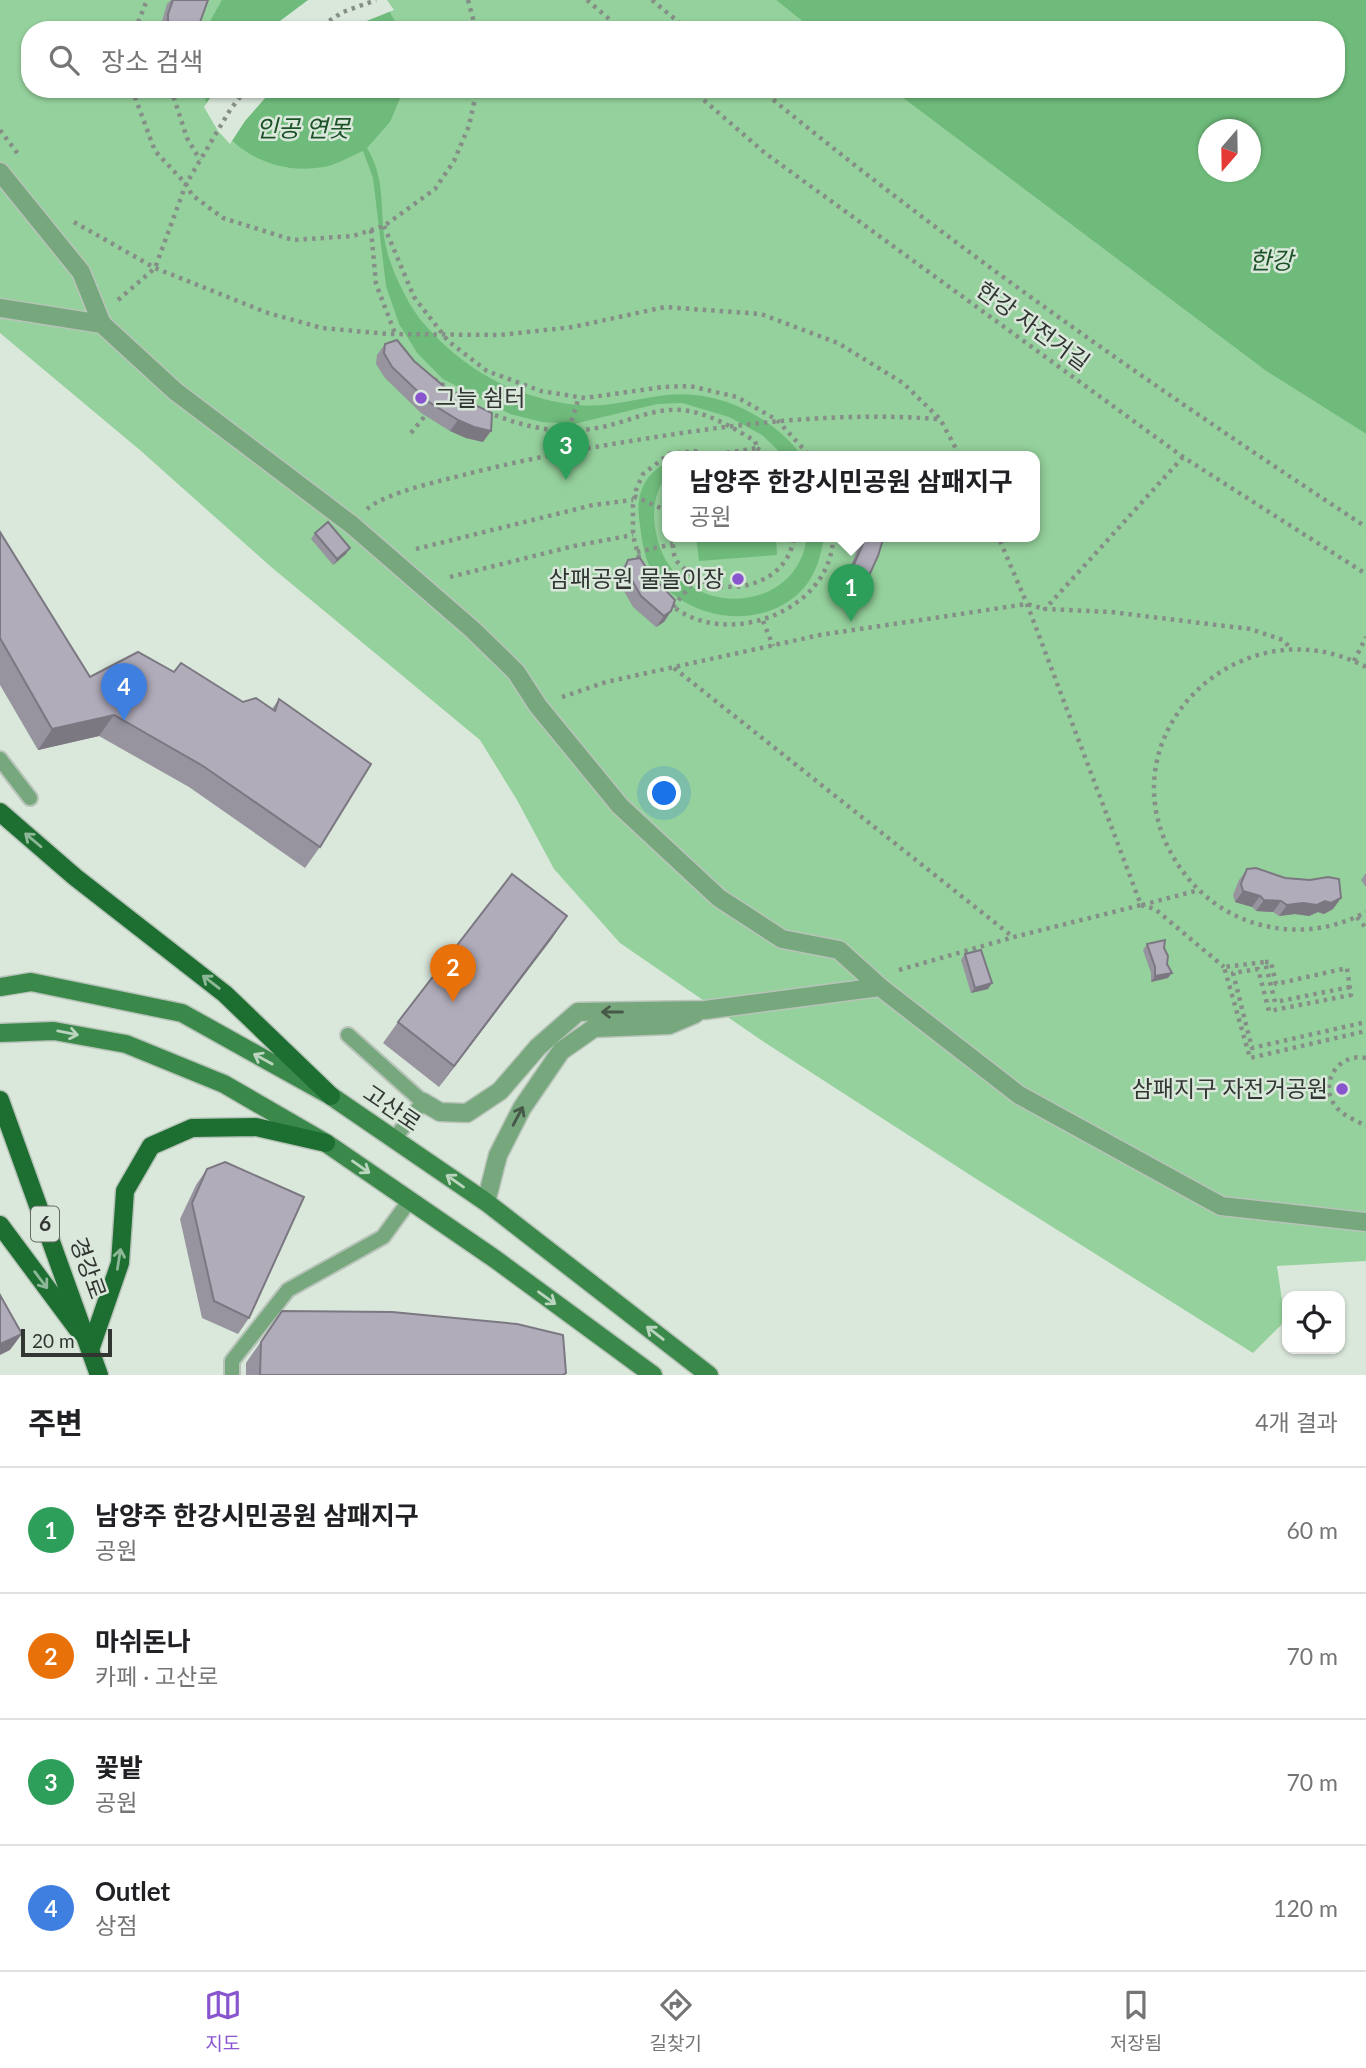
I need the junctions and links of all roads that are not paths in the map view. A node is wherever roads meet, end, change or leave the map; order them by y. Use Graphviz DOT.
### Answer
graph roads {
  1 [pos="0,172"];
  2 [pos="0,308"];
  3 [pos="102,324"];
  4 [pos="0,759"];
  5 [pos="30,798"];
  6 [pos="0,812"];
  7 [pos="876,982"];
  8 [pos="0,987"];
  9 [pos="705,1010"];
  10 [pos="0,1033"];
  11 [pos="348,1035"];
  12 [pos="331,1096"];
  13 [pos="0,1100"];
  14 [pos="423,1102"];
  15 [pos="394,1139"];
  16 [pos="326,1143"];
  17 [pos="410,1200"];
  18 [pos="486,1202"];
  19 [pos="1366,1222"];
  20 [pos="0,1225"];
  21 [pos="91,1347"];
  22 [pos="643,1373"];
  23 [pos="99,1375"];
  24 [pos="232,1375"];
  25 [pos="709,1375"];
  1 -- 3 [label="street"];
  2 -- 3 [label="street"];
  3 -- 7 [label="street"];
  4 -- 5 [label="lane"];
  12 -- 6 [label="main road, one-way"];
  7 -- 9 [label="street"];
  7 -- 19 [label="street"];
  12 -- 8 [label="street, 고산로, one-way"];
  9 -- 14 [label="street, one-way"];
  18 -- 9 [label="street, one-way"];
  10 -- 16 [label="street, one-way"];
  11 -- 14 [label="lane"];
  12 -- 15 [label="street, 고산로"];
  13 -- 21 [label="main road, 경강로 / 6"];
  14 -- 15 [label="lane"];
  18 -- 15 [label="street, 고산로, one-way"];
  16 -- 17 [label="street, one-way"];
  21 -- 16 [label="main road, one-way"];
  17 -- 22 [label="street, one-way"];
  17 -- 24 [label="lane"];
  25 -- 18 [label="street, 고산로, one-way"];
  20 -- 21 [label="main road, one-way"];
  21 -- 23 [label="main road, 경강로 / 6"];
}
